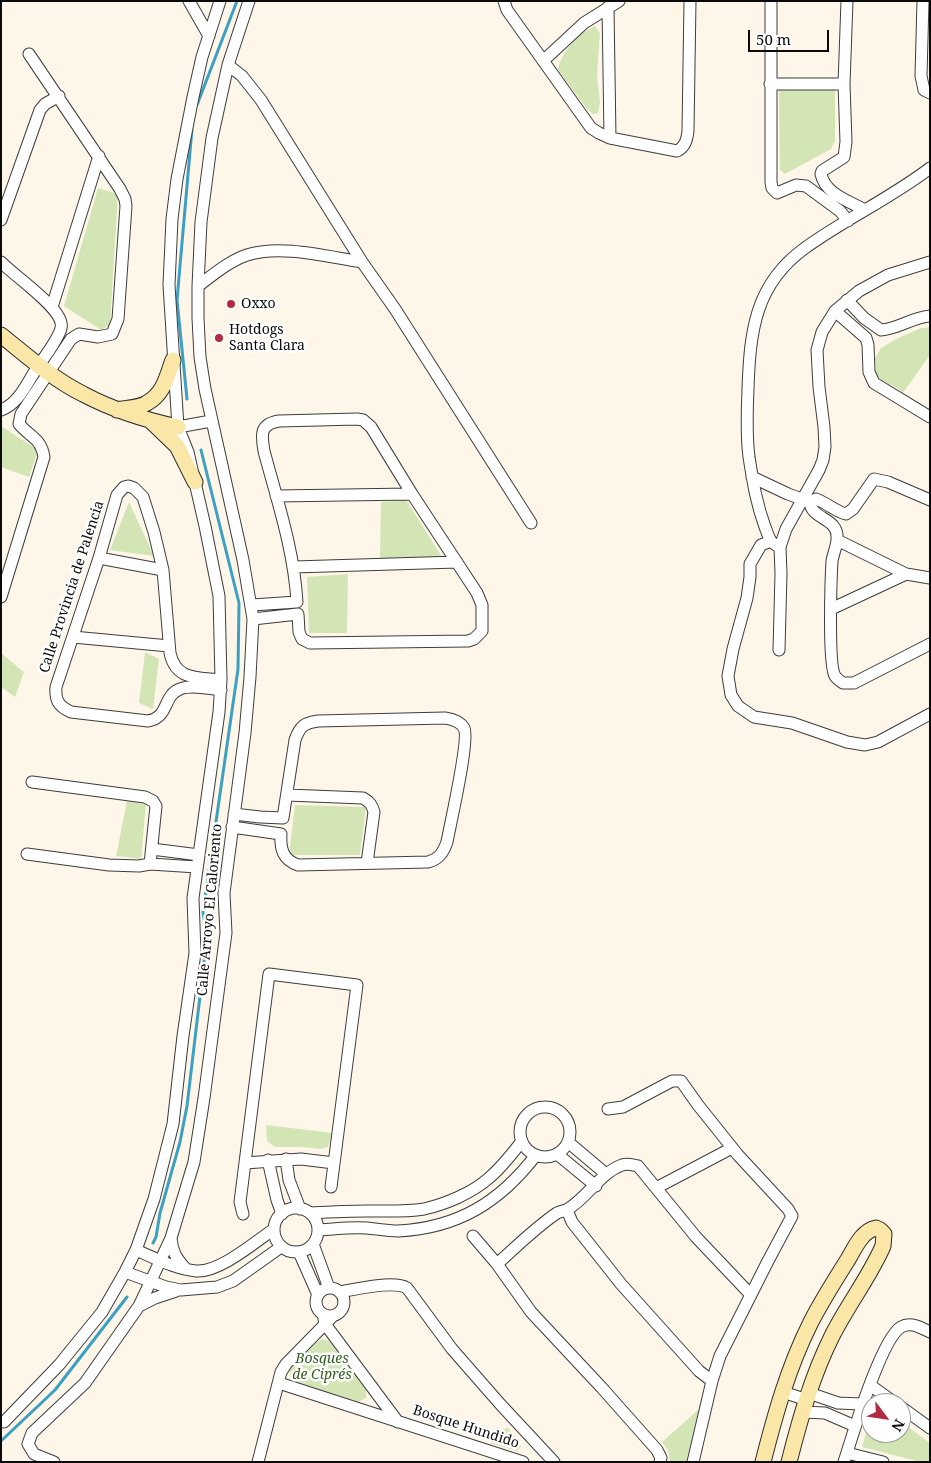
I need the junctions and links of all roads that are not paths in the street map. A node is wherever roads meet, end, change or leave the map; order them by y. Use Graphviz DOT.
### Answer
graph roads {
  1 [pos="189,1"];
  2 [pos="220,1"];
  3 [pos="249,1"];
  4 [pos="504,1"];
  5 [pos="690,1"];
  6 [pos="771,1"];
  7 [pos="846,1"];
  8 [pos="923,1"];
  9 [pos="614,4"];
  10 [pos="209,36"];
  11 [pos="29,54"];
  12 [pos="543,60"];
  13 [pos="228,64"];
  14 [pos="770,84"];
  15 [pos="844,84"];
  16 [pos="930,93"];
  17 [pos="59,96"];
  18 [pos="610,138"];
  19 [pos="99,156"];
  20 [pos="930,168"];
  21 [pos="866,210"];
  22 [pos="1,220"];
  23 [pos="848,221"];
  24 [pos="1,262"];
  25 [pos="362,262"];
  26 [pos="930,262"];
  27 [pos="198,286"];
  28 [pos="847,300"];
  29 [pos="52,306"];
  30 [pos="835,311"];
  31 [pos="930,316"];
  32 [pos="1,335"];
  33 [pos="173,360"];
  34 [pos="43,369"];
  35 [pos="1,410"];
  36 [pos="116,410"];
  37 [pos="930,417"];
  38 [pos="150,421"];
  39 [pos="211,421"];
  40 [pos="178,427"];
  41 [pos="752,477"];
  42 [pos="195,482"];
  43 [pos="412,494"];
  44 [pos="276,496"];
  45 [pos="930,500"];
  46 [pos="809,504"];
  47 [pos="531,523"];
  48 [pos="837,540"];
  49 [pos="775,544"];
  50 [pos="99,558"];
  51 [pos="457,562"];
  52 [pos="294,567"];
  53 [pos="163,570"];
  54 [pos="906,574"];
  55 [pos="930,578"];
  56 [pos="1,597"];
  57 [pos="252,605"];
  58 [pos="298,608"];
  59 [pos="831,609"];
  60 [pos="253,619"];
  61 [pos="73,637"];
  62 [pos="930,644"];
  63 [pos="169,646"];
  64 [pos="779,650"];
  65 [pos="221,686"];
  66 [pos="930,714"];
  67 [pos="32,782"];
  68 [pos="287,795"];
  69 [pos="234,814"];
  70 [pos="283,818"];
  71 [pos="232,827"];
  72 [pos="281,834"];
  73 [pos="152,849"];
  74 [pos="27,854"];
  75 [pos="198,855"];
  76 [pos="367,863"];
  77 [pos="150,864"];
  78 [pos="197,867"];
  79 [pos="608,1109"];
  80 [pos="522,1141"];
  81 [pos="568,1142"];
  82 [pos="732,1148"];
  83 [pos="557,1154"];
  84 [pos="536,1155"];
  85 [pos="286,1159"];
  86 [pos="268,1160"];
  87 [pos="245,1163"];
  88 [pos="334,1163"];
  89 [pos="606,1174"];
  90 [pos="596,1186"];
  91 [pos="331,1187"];
  92 [pos="656,1188"];
  93 [pos="567,1210"];
  94 [pos="305,1211"];
  95 [pos="243,1214"];
  96 [pos="282,1214"];
  97 [pos="274,1229"];
  98 [pos="318,1230"];
  99 [pos="473,1236"];
  100 [pos="171,1238"];
  101 [pos="312,1244"];
  102 [pos="281,1247"];
  103 [pos="136,1250"];
  104 [pos="299,1252"];
  105 [pos="160,1260"];
  106 [pos="498,1264"];
  107 [pos="211,1268"];
  108 [pos="187,1269"];
  109 [pos="125,1272"];
  110 [pos="150,1282"];
  111 [pos="217,1287"];
  112 [pos="329,1288"];
  113 [pos="181,1290"];
  114 [pos="751,1294"];
  115 [pos="318,1295"];
  116 [pos="342,1297"];
  117 [pos="139,1306"];
  118 [pos="327,1318"];
  119 [pos="930,1332"];
  120 [pos="799,1348"];
  121 [pos="821,1359"];
  122 [pos="712,1381"];
  123 [pos="279,1383"];
  124 [pos="870,1385"];
  125 [pos="783,1392"];
  126 [pos="867,1393"];
  127 [pos="881,1393"];
  128 [pos="806,1401"];
  129 [pos="861,1404"];
  130 [pos="861,1407"];
  131 [pos="911,1414"];
  132 [pos="4,1422"];
  133 [pos="398,1422"];
  134 [pos="855,1426"];
  135 [pos="930,1428"];
  136 [pos="846,1457"];
  137 [pos="54,1462"];
  138 [pos="258,1462"];
  139 [pos="524,1462"];
  140 [pos="554,1462"];
  141 [pos="660,1462"];
  142 [pos="693,1462"];
  143 [pos="763,1462"];
  144 [pos="789,1462"];
  145 [pos="883,1462"];
  1 -- 10 [label="street"];
  2 -- 10 [label="street, Calle Arroyo El Caloriento"];
  3 -- 13 [label="street, Calle Arroyo El Caloriento"];
  4 -- 12 [label="street"];
  5 -- 18 [label="street"];
  6 -- 14 [label="street"];
  7 -- 15 [label="street"];
  8 -- 16 [label="street"];
  9 -- 12 [label="street"];
  9 -- 18 [label="street"];
  10 -- 33 [label="street, Calle Arroyo El Caloriento"];
  11 -- 17 [label="street"];
  12 -- 18 [label="street"];
  13 -- 25 [label="street"];
  13 -- 27 [label="street, Calle Arroyo El Caloriento"];
  14 -- 15 [label="street"];
  14 -- 23 [label="street"];
  15 -- 21 [label="street"];
  17 -- 19 [label="street"];
  17 -- 22 [label="street"];
  19 -- 29 [label="street"];
  19 -- 34 [label="street"];
  20 -- 21 [label="street"];
  21 -- 23 [label="street"];
  23 -- 41 [label="street"];
  24 -- 29 [label="street"];
  25 -- 27 [label="street"];
  25 -- 47 [label="street"];
  26 -- 28 [label="street"];
  27 -- 39 [label="street, Calle Arroyo El Caloriento"];
  28 -- 30 [label="street"];
  28 -- 31 [label="street"];
  29 -- 34 [label="street"];
  30 -- 37 [label="street"];
  30 -- 46 [label="street"];
  32 -- 34 [label="street"];
  33 -- 36 [label="street"];
  33 -- 40 [label="street, Calle Arroyo El Caloriento"];
  34 -- 35 [label="street"];
  34 -- 36 [label="street"];
  34 -- 56 [label="street"];
  36 -- 38 [label="street"];
  38 -- 40 [label="street"];
  38 -- 42 [label="street"];
  39 -- 40 [label="street"];
  39 -- 57 [label="street, Calle Arroyo El Caloriento"];
  40 -- 42 [label="street, Calle Arroyo El Caloriento"];
  41 -- 46 [label="street"];
  41 -- 49 [label="street"];
  42 -- 65 [label="street, Calle Arroyo El Caloriento"];
  43 -- 44 [label="street"];
  43 -- 44 [label="street"];
  43 -- 51 [label="street"];
  44 -- 52 [label="street"];
  45 -- 46 [label="street"];
  46 -- 48 [label="street"];
  46 -- 49 [label="street"];
  48 -- 54 [label="street"];
  48 -- 59 [label="street"];
  49 -- 64 [label="street"];
  49 -- 66 [label="street"];
  50 -- 53 [label="street"];
  50 -- 53 [label="street, Calle Provincia de Palencia"];
  50 -- 61 [label="street, Calle Provincia de Palencia"];
  51 -- 52 [label="street"];
  51 -- 58 [label="street"];
  52 -- 58 [label="street"];
  53 -- 63 [label="street, Calle Provincia de Palencia"];
  54 -- 55 [label="street"];
  54 -- 59 [label="street"];
  57 -- 58 [label="street"];
  57 -- 60 [label="street, Calle Arroyo El Caloriento"];
  58 -- 60 [label="street"];
  59 -- 62 [label="street"];
  60 -- 69 [label="street, Calle Arroyo El Caloriento"];
  61 -- 63 [label="street"];
  61 -- 65 [label="street, Calle Provincia de Palencia"];
  63 -- 65 [label="street, Calle Provincia de Palencia"];
  65 -- 75 [label="street, Calle Arroyo El Caloriento"];
  67 -- 73 [label="street"];
  68 -- 70 [label="street"];
  68 -- 76 [label="street"];
  68 -- 76 [label="street"];
  69 -- 70 [label="street"];
  69 -- 71 [label="street, Calle Arroyo El Caloriento"];
  70 -- 72 [label="street"];
  71 -- 72 [label="street"];
  71 -- 100 [label="street, Calle Arroyo El Caloriento"];
  72 -- 76 [label="street"];
  73 -- 75 [label="street"];
  73 -- 77 [label="street"];
  74 -- 77 [label="street"];
  75 -- 78 [label="street, Calle Arroyo El Caloriento"];
  77 -- 78 [label="street"];
  78 -- 103 [label="street, Calle Arroyo El Caloriento"];
  79 -- 82 [label="street"];
  80 -- 81 [label="street"];
  80 -- 84 [label="street"];
  80 -- 94 [label="street"];
  81 -- 83 [label="street"];
  81 -- 89 [label="street"];
  82 -- 92 [label="street"];
  82 -- 114 [label="street"];
  83 -- 84 [label="street"];
  83 -- 90 [label="street"];
  84 -- 98 [label="street"];
  85 -- 86 [label="street"];
  85 -- 88 [label="street"];
  85 -- 94 [label="street"];
  86 -- 87 [label="street"];
  86 -- 96 [label="street"];
  87 -- 88 [label="street"];
  87 -- 95 [label="street"];
  88 -- 91 [label="street"];
  89 -- 90 [label="street"];
  89 -- 92 [label="street"];
  90 -- 93 [label="street"];
  92 -- 114 [label="street"];
  93 -- 106 [label="street"];
  93 -- 122 [label="street"];
  94 -- 96 [label="street"];
  94 -- 98 [label="street"];
  96 -- 97 [label="street"];
  97 -- 102 [label="street"];
  97 -- 107 [label="street"];
  98 -- 101 [label="street"];
  99 -- 106 [label="street"];
  100 -- 105 [label="street, Calle Arroyo El Caloriento"];
  100 -- 108 [label="street"];
  101 -- 104 [label="street"];
  101 -- 112 [label="street"];
  102 -- 104 [label="street"];
  102 -- 111 [label="street"];
  103 -- 105 [label="street"];
  103 -- 109 [label="street, Calle Arroyo El Caloriento"];
  104 -- 115 [label="street"];
  105 -- 108 [label="street"];
  105 -- 110 [label="street, Calle Arroyo El Caloriento"];
  106 -- 141 [label="street"];
  107 -- 108 [label="street"];
  107 -- 111 [label="street"];
  109 -- 110 [label="street"];
  109 -- 132 [label="street, Calle Arroyo El Caloriento"];
  110 -- 113 [label="street"];
  110 -- 117 [label="street, Calle Arroyo El Caloriento"];
  111 -- 113 [label="street"];
  112 -- 115 [label="street"];
  112 -- 116 [label="street"];
  113 -- 117 [label="street"];
  114 -- 122 [label="street"];
  115 -- 118 [label="street"];
  116 -- 118 [label="street"];
  116 -- 140 [label="street"];
  117 -- 137 [label="street, Calle Arroyo El Caloriento"];
  118 -- 123 [label="street"];
  118 -- 133 [label="street, Bosque Hundido"];
  119 -- 124 [label="street"];
  120 -- 121 [label="street"];
  120 -- 121 [label="street"];
  120 -- 125 [label="street"];
  121 -- 128 [label="street"];
  122 -- 142 [label="street"];
  123 -- 133 [label="street, Bosque Hundido"];
  123 -- 138 [label="street"];
  124 -- 126 [label="street"];
  124 -- 127 [label="street"];
  125 -- 128 [label="street"];
  125 -- 143 [label="street"];
  128 -- 129 [label="street"];
  128 -- 134 [label="street"];
  128 -- 144 [label="street"];
  130 -- 134 [label="street"];
  131 -- 135 [label="street"];
  133 -- 139 [label="street, Bosque Hundido"];
  134 -- 136 [label="street"];
  136 -- 145 [label="street"];
}
